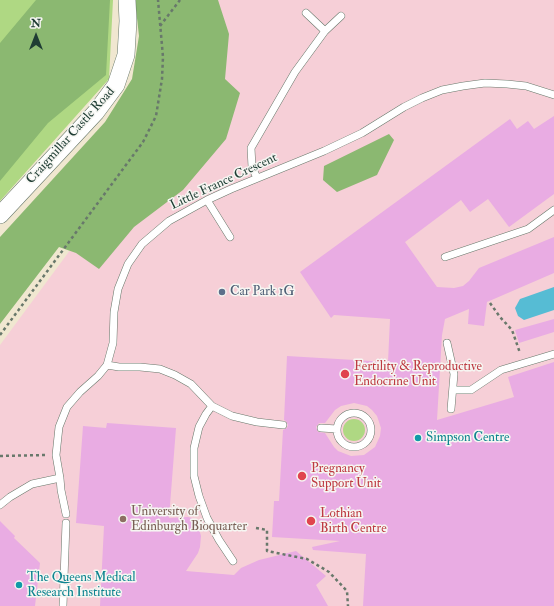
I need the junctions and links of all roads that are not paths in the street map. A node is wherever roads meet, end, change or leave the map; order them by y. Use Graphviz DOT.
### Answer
graph roads {
  1 [pos="127,0"];
  2 [pos="306,12"];
  3 [pos="341,16"];
  4 [pos="324,31"];
  5 [pos="554,95"];
  6 [pos="257,178"];
  7 [pos="207,200"];
  8 [pos="554,210"];
  9 [pos="0,215"];
  10 [pos="230,237"];
  11 [pos="445,257"];
  12 [pos="447,343"];
  13 [pos="554,354"];
  14 [pos="107,364"];
  15 [pos="453,390"];
  16 [pos="212,406"];
  17 [pos="451,409"];
  18 [pos="283,425"];
  19 [pos="321,428"];
  20 [pos="337,429"];
  21 [pos="60,478"];
  22 [pos="0,504"];
  23 [pos="66,514"];
  24 [pos="66,523"];
  25 [pos="233,561"];
  26 [pos="63,606"];
  1 -- 9 [label="street, Craigmillar Castle Road"];
  2 -- 4 [label="lane"];
  3 -- 4 [label="lane"];
  4 -- 6 [label="lane"];
  5 -- 6 [label="lane, Little France Crescent"];
  6 -- 7 [label="lane, Little France Crescent"];
  7 -- 10 [label="lane"];
  7 -- 14 [label="lane, Little France Crescent"];
  8 -- 11 [label="lane"];
  12 -- 15 [label="lane"];
  13 -- 15 [label="lane"];
  14 -- 16 [label="lane"];
  14 -- 21 [label="lane, Little France Crescent"];
  15 -- 17 [label="lane"];
  16 -- 18 [label="lane"];
  16 -- 25 [label="lane"];
  19 -- 20 [label="lane"];
  20 -- 20 [label="lane"];
  21 -- 22 [label="lane"];
  21 -- 23 [label="lane, Little France Crescent"];
  24 -- 26 [label="lane"];
}
